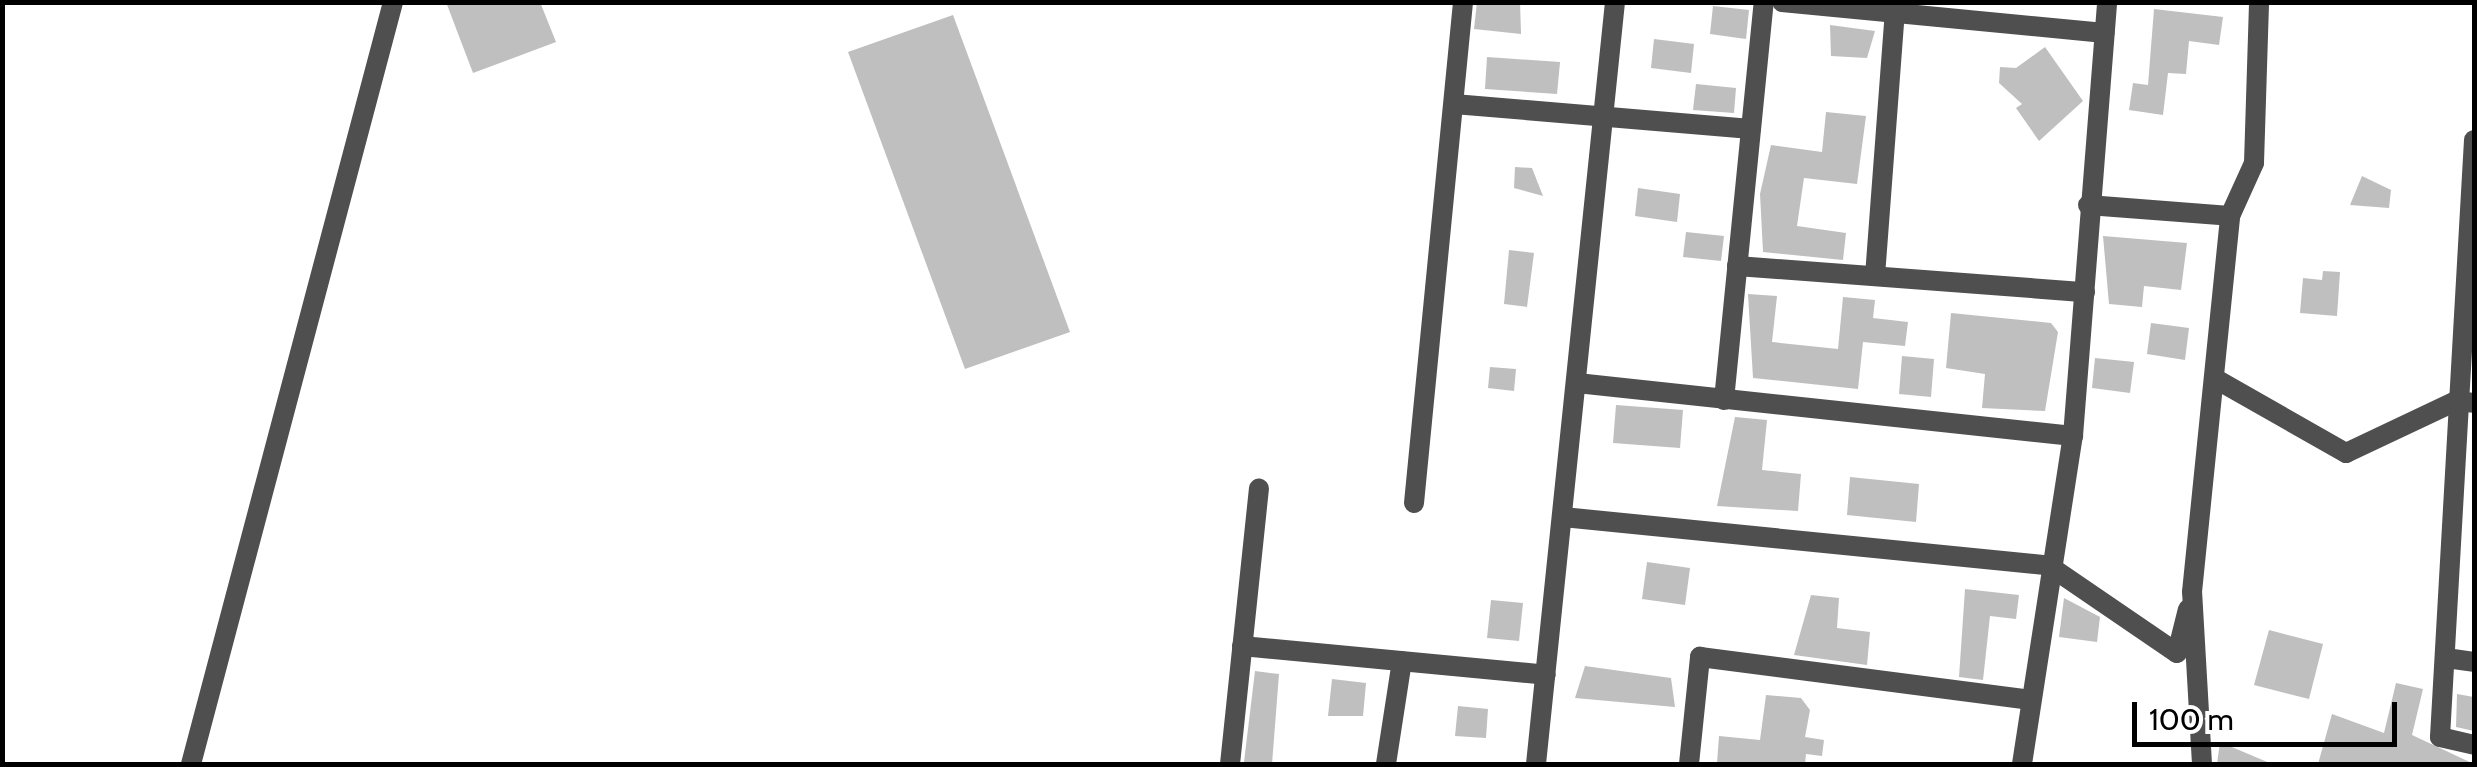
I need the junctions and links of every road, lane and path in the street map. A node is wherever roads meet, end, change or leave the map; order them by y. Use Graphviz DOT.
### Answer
graph roads {
  1 [pos="392,2"];
  2 [pos="1464,2"];
  3 [pos="1615,2"];
  4 [pos="1764,2"];
  5 [pos="1782,2"];
  6 [pos="2107,2"];
  7 [pos="2259,2"];
  8 [pos="1895,13"];
  9 [pos="2104,33"];
  10 [pos="1454,104"];
  11 [pos="1604,117"];
  12 [pos="1751,130"];
  13 [pos="2474,140"];
  14 [pos="2473,167"];
  15 [pos="2088,205"];
  16 [pos="2230,216"];
  17 [pos="1737,266"];
  18 [pos="1875,276"];
  19 [pos="2086,292"];
  20 [pos="2214,378"];
  21 [pos="1576,383"];
  22 [pos="1724,400"];
  23 [pos="2465,402"];
  24 [pos="2073,436"];
  25 [pos="1259,489"];
  26 [pos="1414,503"];
  27 [pos="1562,517"];
  28 [pos="2048,565"];
  29 [pos="2192,592"];
  30 [pos="1242,646"];
  31 [pos="2446,658"];
  32 [pos="1402,661"];
  33 [pos="2474,662"];
  34 [pos="1546,675"];
  35 [pos="2029,700"];
  36 [pos="2474,744"];
  37 [pos="191,764"];
  38 [pos="1230,764"];
  39 [pos="1386,764"];
  40 [pos="1536,764"];
  41 [pos="1690,764"];
  42 [pos="2022,764"];
  43 [pos="2202,764"];
  1 -- 37 [label="street"];
  2 -- 10 [label="street"];
  3 -- 11 [label="street"];
  4 -- 12 [label="street"];
  5 -- 8 [label="street"];
  6 -- 9 [label="street"];
  7 -- 16 [label="street"];
  8 -- 9 [label="street"];
  8 -- 18 [label="street"];
  9 -- 15 [label="street"];
  10 -- 11 [label="street"];
  10 -- 26 [label="street"];
  11 -- 12 [label="street"];
  11 -- 21 [label="street"];
  12 -- 17 [label="street"];
  13 -- 14 [label="street"];
  14 -- 23 [label="street"];
  15 -- 16 [label="street"];
  15 -- 19 [label="street"];
  16 -- 20 [label="street"];
  17 -- 18 [label="street"];
  17 -- 22 [label="street"];
  18 -- 19 [label="street"];
  19 -- 24 [label="street"];
  20 -- 23 [label="street"];
  20 -- 29 [label="street"];
  21 -- 22 [label="street"];
  21 -- 27 [label="street"];
  22 -- 24 [label="street"];
  23 -- 31 [label="street"];
  24 -- 28 [label="street"];
  25 -- 30 [label="street"];
  27 -- 28 [label="street"];
  27 -- 34 [label="street"];
  28 -- 29 [label="street"];
  28 -- 35 [label="street"];
  29 -- 43 [label="street"];
  30 -- 32 [label="street"];
  30 -- 38 [label="street"];
  31 -- 33 [label="street"];
  31 -- 36 [label="street"];
  32 -- 34 [label="street"];
  32 -- 39 [label="street"];
  34 -- 40 [label="street"];
  35 -- 41 [label="street"];
  35 -- 42 [label="street"];
}
